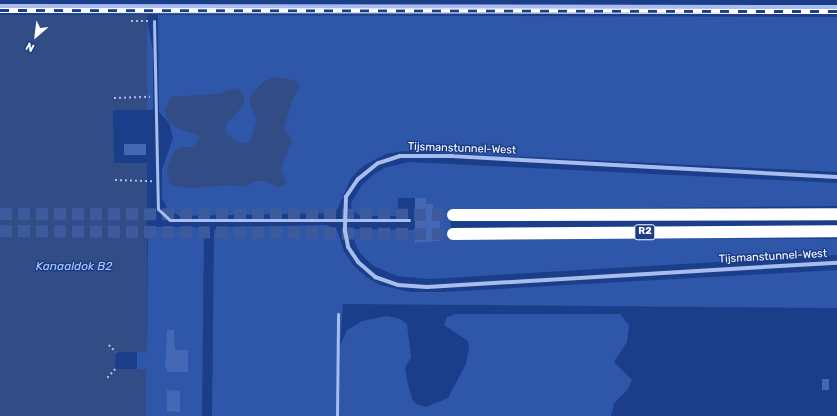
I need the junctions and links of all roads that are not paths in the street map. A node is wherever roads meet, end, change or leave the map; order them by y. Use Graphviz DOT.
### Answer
graph roads {
  1 [pos="0,7"];
  2 [pos="837,8"];
  3 [pos="154,22"];
  4 [pos="837,177"];
  5 [pos="837,214"];
  6 [pos="453,215"];
  7 [pos="409,220"];
  8 [pos="345,221"];
  9 [pos="837,231"];
  10 [pos="453,234"];
  11 [pos="837,262"];
  12 [pos="338,314"];
  13 [pos="337,416"];
  1 -- 2 [label="street"];
  3 -- 8 [label="lane"];
  4 -- 8 [label="street, Tijsmanstunnel-West"];
  5 -- 6 [label="highway, R2"];
  7 -- 8 [label="lane"];
  8 -- 11 [label="street, Tijsmanstunnel-West"];
  9 -- 10 [label="highway, R2"];
  12 -- 13 [label="lane"];
}
